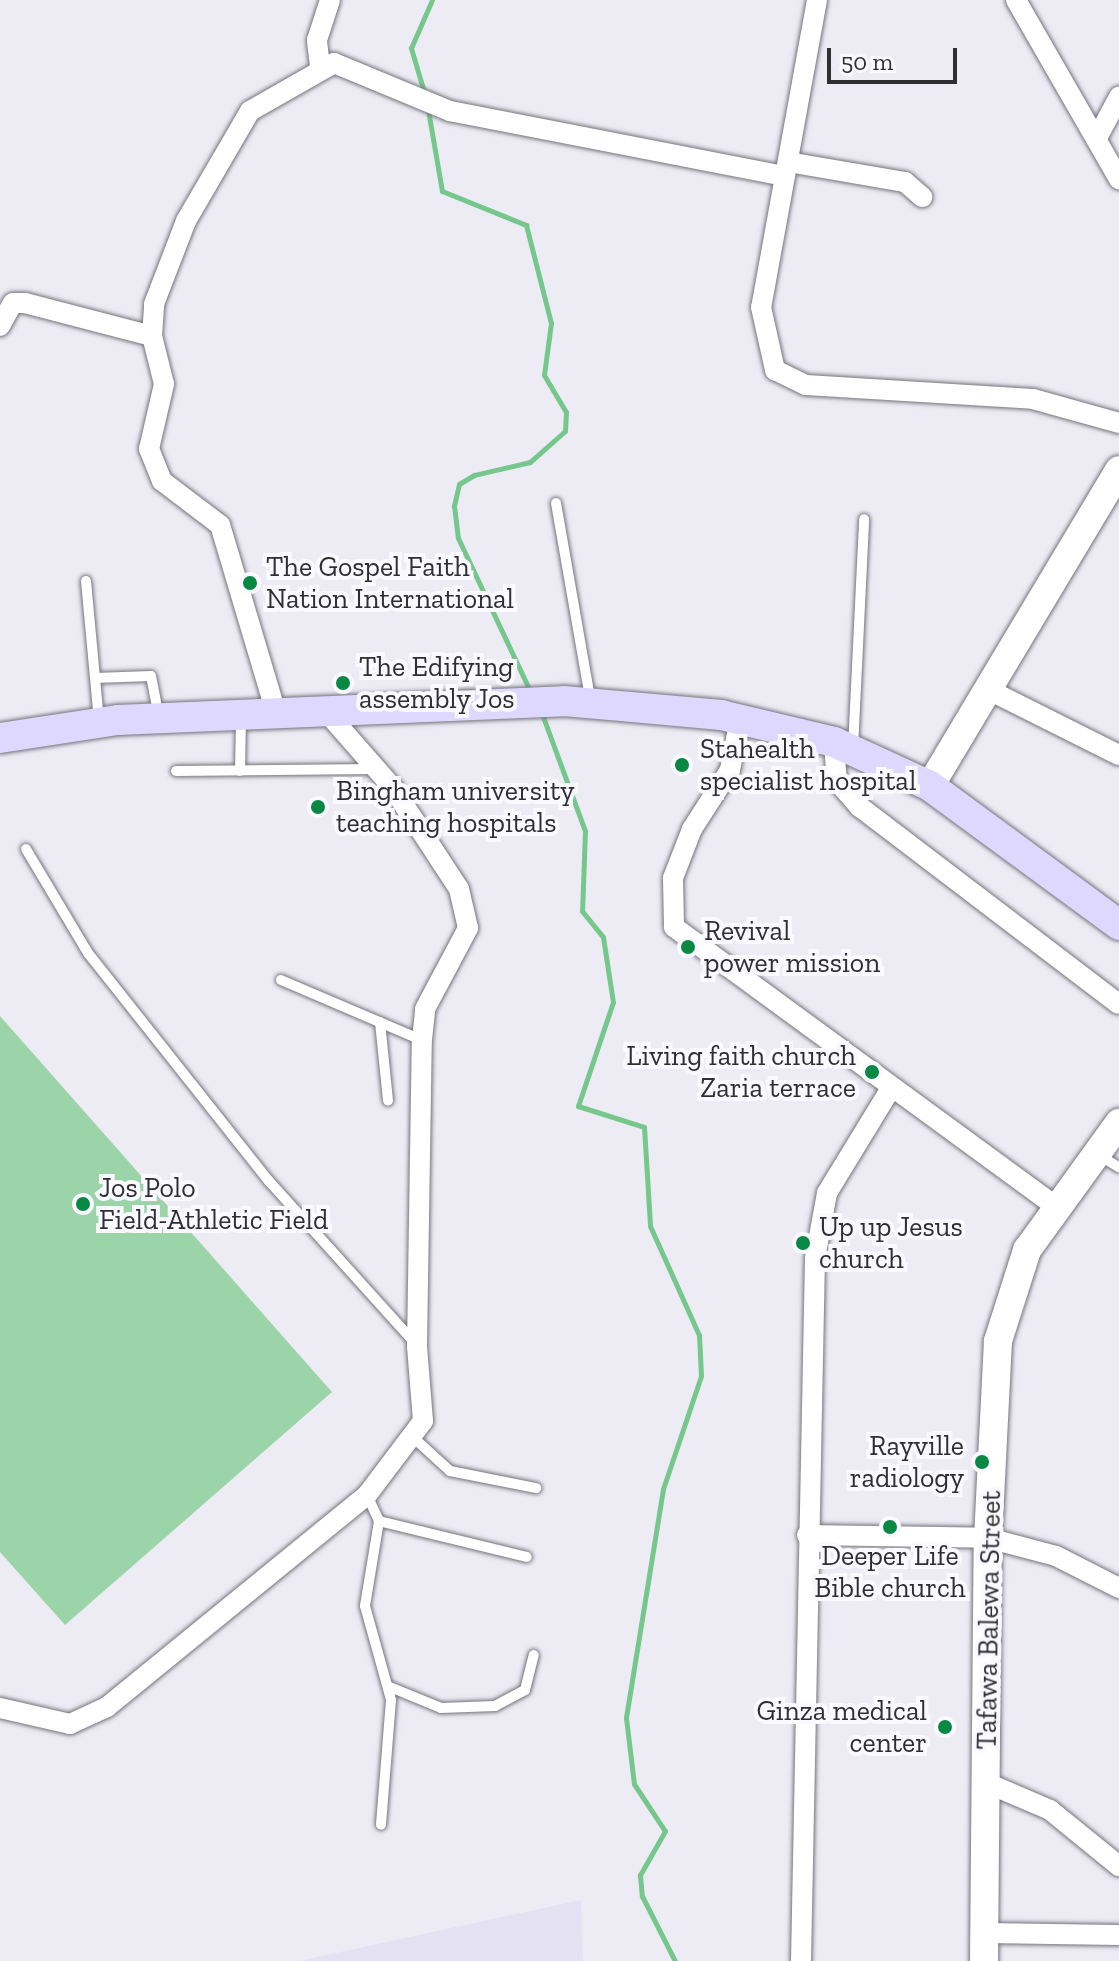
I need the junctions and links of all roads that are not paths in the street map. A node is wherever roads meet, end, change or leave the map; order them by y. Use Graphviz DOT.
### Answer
graph roads {
  1 [pos="330,0"];
  2 [pos="817,0"];
  3 [pos="1016,0"];
  4 [pos="320,66"];
  5 [pos="1119,97"];
  6 [pos="1097,138"];
  7 [pos="786,169"];
  8 [pos="1119,179"];
  9 [pos="922,197"];
  10 [pos="0,326"];
  11 [pos="152,336"];
  12 [pos="1119,423"];
  13 [pos="1119,470"];
  14 [pos="556,503"];
  15 [pos="864,519"];
  16 [pos="86,581"];
  17 [pos="95,678"];
  18 [pos="987,689"];
  19 [pos="578,702"];
  20 [pos="329,715"];
  21 [pos="277,716"];
  22 [pos="241,717"];
  23 [pos="159,719"];
  24 [pos="740,719"];
  25 [pos="99,722"];
  26 [pos="0,738"];
  27 [pos="844,746"];
  28 [pos="1119,755"];
  29 [pos="377,769"];
  30 [pos="176,771"];
  31 [pos="240,771"];
  32 [pos="930,786"];
  33 [pos="26,849"];
  34 [pos="1119,925"];
  35 [pos="281,980"];
  36 [pos="1119,1004"];
  37 [pos="380,1022"];
  38 [pos="422,1040"];
  39 [pos="891,1088"];
  40 [pos="388,1101"];
  41 [pos="1119,1123"];
  42 [pos="1107,1160"];
  43 [pos="1054,1205"];
  44 [pos="417,1346"];
  45 [pos="415,1439"];
  46 [pos="536,1488"];
  47 [pos="367,1495"];
  48 [pos="379,1521"];
  49 [pos="807,1535"];
  50 [pos="988,1538"];
  51 [pos="527,1557"];
  52 [pos="1119,1588"];
  53 [pos="534,1655"];
  54 [pos="390,1687"];
  55 [pos="0,1708"];
  56 [pos="987,1783"];
  57 [pos="381,1825"];
  58 [pos="1119,1866"];
  59 [pos="1119,1935"];
  60 [pos="985,1947"];
  61 [pos="801,1961"];
  1 -- 4 [label="street"];
  2 -- 7 [label="street"];
  3 -- 6 [label="street"];
  4 -- 7 [label="street"];
  4 -- 11 [label="street"];
  5 -- 6 [label="street"];
  6 -- 8 [label="street"];
  7 -- 9 [label="street"];
  7 -- 12 [label="street"];
  10 -- 11 [label="street"];
  11 -- 21 [label="street"];
  13 -- 18 [label="street"];
  14 -- 19 [label="lane"];
  15 -- 27 [label="lane"];
  16 -- 17 [label="lane"];
  17 -- 23 [label="lane"];
  17 -- 25 [label="lane"];
  18 -- 28 [label="street"];
  18 -- 32 [label="street"];
  19 -- 20 [label="main road"];
  19 -- 24 [label="main road"];
  20 -- 21 [label="main road"];
  20 -- 29 [label="street"];
  21 -- 22 [label="main road"];
  22 -- 23 [label="main road"];
  22 -- 31 [label="lane"];
  23 -- 25 [label="main road"];
  24 -- 27 [label="main road"];
  24 -- 39 [label="street"];
  25 -- 26 [label="main road"];
  27 -- 32 [label="main road"];
  27 -- 36 [label="street"];
  29 -- 31 [label="lane"];
  29 -- 38 [label="street"];
  30 -- 31 [label="lane"];
  32 -- 34 [label="main road"];
  33 -- 44 [label="lane"];
  35 -- 37 [label="lane"];
  37 -- 38 [label="lane"];
  37 -- 40 [label="lane"];
  38 -- 44 [label="street"];
  39 -- 43 [label="street"];
  39 -- 49 [label="street"];
  41 -- 42 [label="street, Tafawa Balewa Street"];
  42 -- 43 [label="street, Tafawa Balewa Street"];
  43 -- 50 [label="street, Tafawa Balewa Street"];
  44 -- 45 [label="street"];
  45 -- 46 [label="lane"];
  45 -- 47 [label="street"];
  47 -- 48 [label="lane"];
  47 -- 55 [label="street"];
  48 -- 51 [label="lane"];
  48 -- 54 [label="lane"];
  49 -- 50 [label="street"];
  49 -- 61 [label="street"];
  50 -- 52 [label="street"];
  50 -- 56 [label="street, Tafawa Balewa Street"];
  53 -- 54 [label="lane"];
  54 -- 57 [label="lane"];
  56 -- 58 [label="street"];
  56 -- 60 [label="street, Tafawa Balewa Street"];
  59 -- 60 [label="street"];
}
